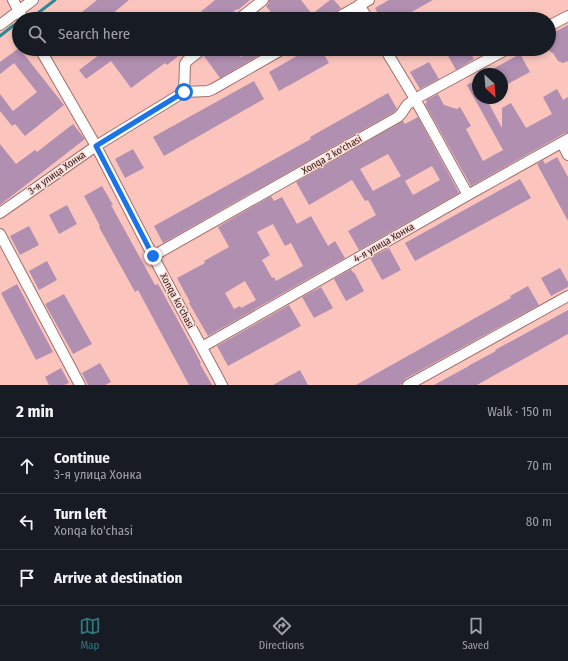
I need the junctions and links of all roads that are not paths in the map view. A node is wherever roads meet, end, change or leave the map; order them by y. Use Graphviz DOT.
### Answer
graph roads {
  1 [pos="13,0"];
  2 [pos="33,0"];
  3 [pos="263,0"];
  4 [pos="369,0"];
  5 [pos="359,5"];
  6 [pos="19,12"];
  7 [pos="23,12"];
  8 [pos="248,12"];
  9 [pos="347,12"];
  10 [pos="364,12"];
  11 [pos="568,16"];
  12 [pos="12,19"];
  13 [pos="556,22"];
  14 [pos="0,25"];
  15 [pos="44,56"];
  16 [pos="193,56"];
  17 [pos="271,56"];
  18 [pos="389,56"];
  19 [pos="494,56"];
  20 [pos="184,92"];
  21 [pos="415,98"];
  22 [pos="565,141"];
  23 [pos="96,146"];
  24 [pos="568,155"];
  25 [pos="468,195"];
  26 [pos="0,213"];
  27 [pos="0,234"];
  28 [pos="153,256"];
  29 [pos="568,296"];
  30 [pos="202,347"];
  31 [pos="80,385"];
  32 [pos="222,385"];
  33 [pos="408,385"];
  1 -- 6 [label="street"];
  2 -- 7 [label="street"];
  3 -- 8 [label="street"];
  4 -- 5 [label="street"];
  5 -- 9 [label="street"];
  5 -- 10 [label="street"];
  11 -- 13 [label="street"];
  12 -- 14 [label="street"];
  15 -- 23 [label="street, Xonqa ko'chasi"];
  16 -- 20 [label="street"];
  17 -- 20 [label="street, 3-я улица Хонка"];
  18 -- 21 [label="street"];
  19 -- 21 [label="street, Xonqa 2 ko'chasi"];
  20 -- 23 [label="street, 3-я улица Хонка"];
  21 -- 25 [label="street"];
  21 -- 28 [label="street, Xonqa 2 ko'chasi"];
  22 -- 24 [label="street"];
  22 -- 25 [label="street, 4-я улица Хонка"];
  23 -- 26 [label="street, 3-я улица Хонка"];
  23 -- 28 [label="street, Xonqa ko'chasi"];
  25 -- 30 [label="street, 4-я улица Хонка"];
  27 -- 31 [label="street"];
  28 -- 30 [label="street, Xonqa ko'chasi"];
  29 -- 33 [label="street"];
  30 -- 32 [label="street, Xonqa ko'chasi"];
}
